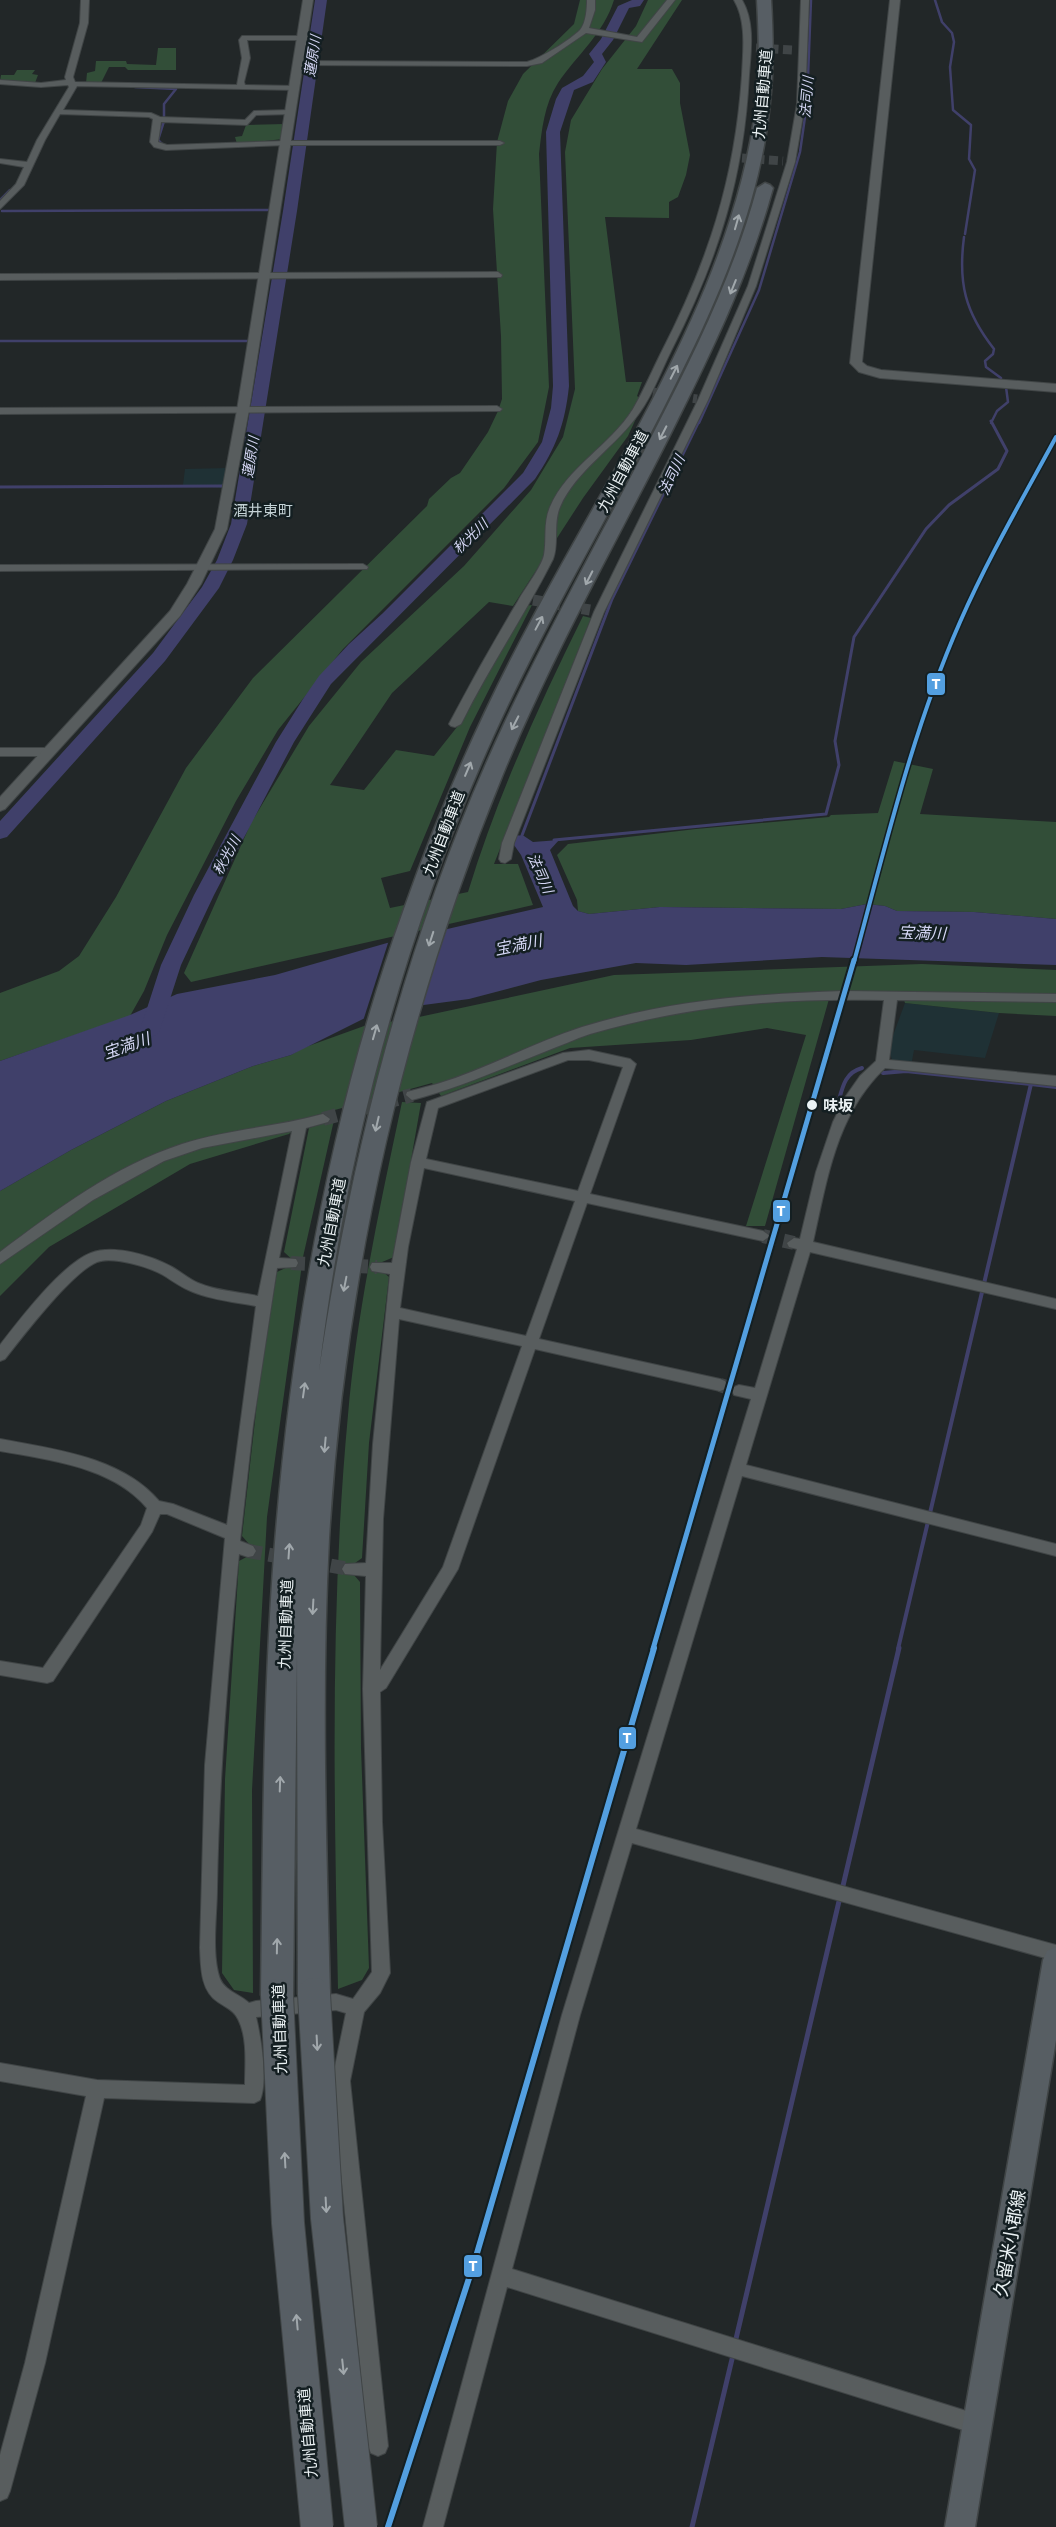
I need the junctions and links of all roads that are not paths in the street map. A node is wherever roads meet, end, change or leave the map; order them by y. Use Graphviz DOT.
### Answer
graph roads {
  1 [pos="86,0"];
  2 [pos="308,0"];
  3 [pos="591,0"];
  4 [pos="671,0"];
  5 [pos="738,0"];
  6 [pos="753,0"];
  7 [pos="764,0"];
  8 [pos="780,0"];
  9 [pos="806,0"];
  10 [pos="895,0"];
  11 [pos="588,31"];
  12 [pos="302,38"];
  13 [pos="757,49"];
  14 [pos="298,63"];
  15 [pos="0,82"];
  16 [pos="71,83"];
  17 [pos="242,86"];
  18 [pos="294,88"];
  19 [pos="780,99"];
  20 [pos="59,112"];
  21 [pos="290,112"];
  22 [pos="158,119"];
  23 [pos="286,143"];
  24 [pos="500,143"];
  25 [pos="0,161"];
  26 [pos="776,164"];
  27 [pos="30,165"];
  28 [pos="0,206"];
  29 [pos="498,275"];
  30 [pos="265,276"];
  31 [pos="0,277"];
  32 [pos="1056,388"];
  33 [pos="497,409"];
  34 [pos="244,410"];
  35 [pos="0,411"];
  36 [pos="363,567"];
  37 [pos="0,568"];
  38 [pos="202,568"];
  39 [pos="455,724"];
  40 [pos="0,752"];
  41 [pos="50,752"];
  42 [pos="0,806"];
  43 [pos="505,859"];
  44 [pos="891,995"];
  45 [pos="1056,998"];
  46 [pos="882,1063"];
  47 [pos="1056,1081"];
  48 [pos="432,1105"];
  49 [pos="323,1119"];
  50 [pos="300,1126"];
  51 [pos="418,1162"];
  52 [pos="582,1197"];
  53 [pos="763,1236"];
  54 [pos="799,1244"];
  55 [pos="0,1259"];
  56 [pos="271,1263"];
  57 [pos="291,1263"];
  58 [pos="377,1267"];
  59 [pos="398,1269"];
  60 [pos="266,1303"];
  61 [pos="1056,1304"];
  62 [pos="393,1312"];
  63 [pos="533,1342"];
  64 [pos="0,1354"];
  65 [pos="720,1385"];
  66 [pos="739,1391"];
  67 [pos="759,1395"];
  68 [pos="0,1446"];
  69 [pos="737,1469"];
  70 [pos="155,1507"];
  71 [pos="232,1539"];
  72 [pos="1056,1550"];
  73 [pos="248,1551"];
  74 [pos="350,1569"];
  75 [pos="372,1570"];
  76 [pos="0,1668"];
  77 [pos="371,1689"];
  78 [pos="626,1834"];
  79 [pos="1056,1953"];
  80 [pos="1056,1960"];
  81 [pos="356,2008"];
  82 [pos="246,2013"];
  83 [pos="0,2072"];
  84 [pos="97,2089"];
  85 [pos="500,2275"];
  86 [pos="976,2424"];
  87 [pos="378,2446"];
  88 [pos="0,2491"];
  89 [pos="317,2527"];
  90 [pos="361,2527"];
  91 [pos="433,2527"];
  92 [pos="960,2527"];
  1 -- 16 [label="street"];
  2 -- 12 [label="street"];
  3 -- 11 [label="street"];
  4 -- 11 [label="street"];
  5 -- 13 [label="street"];
  6 -- 13 [label="highway"];
  7 -- 13 [label="highway, 九州自動車道"];
  8 -- 19 [label="highway, 九州自動車道"];
  9 -- 26 [label="street"];
  10 -- 32 [label="street"];
  11 -- 14 [label="street"];
  12 -- 14 [label="street"];
  12 -- 17 [label="street"];
  13 -- 39 [label="street"];
  89 -- 13 [label="highway, 九州自動車道, one-way, bridge"];
  14 -- 18 [label="street"];
  15 -- 16 [label="street"];
  16 -- 17 [label="street"];
  16 -- 20 [label="street"];
  17 -- 18 [label="street"];
  18 -- 21 [label="street"];
  20 -- 22 [label="street"];
  20 -- 27 [label="street"];
  21 -- 22 [label="street"];
  21 -- 23 [label="street"];
  22 -- 23 [label="street"];
  23 -- 24 [label="street"];
  23 -- 30 [label="street"];
  25 -- 27 [label="street"];
  26 -- 43 [label="street"];
  26 -- 90 [label="highway, 九州自動車道, one-way, bridge"];
  27 -- 28 [label="street"];
  29 -- 30 [label="street"];
  30 -- 31 [label="street"];
  30 -- 34 [label="street"];
  33 -- 34 [label="street"];
  34 -- 35 [label="street"];
  34 -- 38 [label="street"];
  36 -- 38 [label="street"];
  37 -- 38 [label="street"];
  38 -- 41 [label="street"];
  40 -- 41 [label="street"];
  41 -- 42 [label="street"];
  44 -- 45 [label="street"];
  44 -- 46 [label="street"];
  44 -- 48 [label="street"];
  46 -- 47 [label="street"];
  46 -- 54 [label="street"];
  48 -- 51 [label="street"];
  48 -- 52 [label="street"];
  49 -- 50 [label="street"];
  50 -- 55 [label="street"];
  50 -- 56 [label="street"];
  51 -- 52 [label="street"];
  51 -- 59 [label="street"];
  52 -- 53 [label="street"];
  52 -- 63 [label="street"];
  54 -- 61 [label="street"];
  54 -- 67 [label="street"];
  56 -- 57 [label="street"];
  56 -- 60 [label="street"];
  58 -- 59 [label="street"];
  59 -- 62 [label="street"];
  60 -- 64 [label="street"];
  60 -- 71 [label="street"];
  62 -- 63 [label="street"];
  62 -- 75 [label="street"];
  63 -- 65 [label="street"];
  63 -- 77 [label="street"];
  66 -- 67 [label="street"];
  67 -- 69 [label="street"];
  68 -- 70 [label="street"];
  69 -- 72 [label="street"];
  69 -- 78 [label="street"];
  70 -- 71 [label="street"];
  70 -- 76 [label="street"];
  71 -- 73 [label="street"];
  71 -- 82 [label="street"];
  74 -- 75 [label="street"];
  75 -- 77 [label="street"];
  77 -- 81 [label="street"];
  78 -- 79 [label="street"];
  78 -- 85 [label="street"];
  80 -- 86 [label="main road, 久留米小郡線"];
  81 -- 82 [label="street"];
  81 -- 87 [label="street"];
  82 -- 84 [label="street"];
  83 -- 84 [label="street"];
  84 -- 88 [label="street"];
  85 -- 86 [label="street"];
  85 -- 91 [label="street"];
  86 -- 92 [label="main road, 久留米小郡線"];
}
